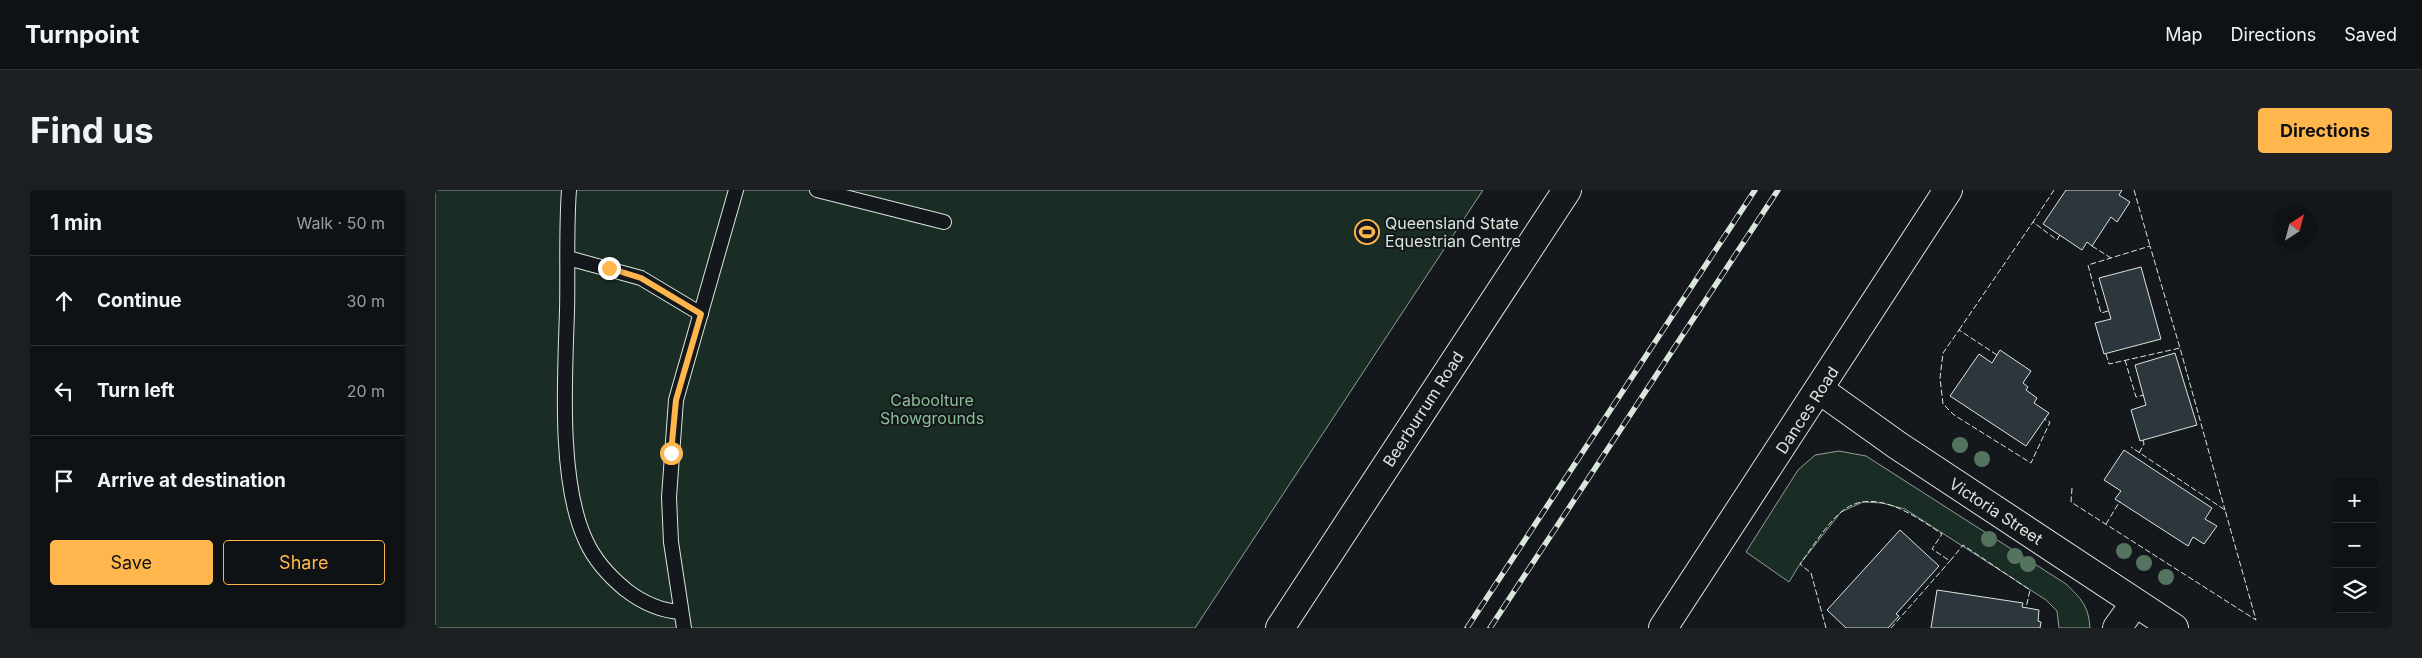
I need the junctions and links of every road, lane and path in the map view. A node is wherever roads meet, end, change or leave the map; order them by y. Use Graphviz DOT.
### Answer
graph roads {
  1 [pos="569,190"];
  2 [pos="736,190"];
  3 [pos="817,190"];
  4 [pos="1567,190"];
  5 [pos="1948,190"];
  6 [pos="943,222"];
  7 [pos="569,258"];
  8 [pos="701,314"];
  9 [pos="1820,390"];
  10 [pos="2135,603"];
  11 [pos="681,612"];
  12 [pos="684,628"];
  13 [pos="1280,628"];
  14 [pos="1663,628"];
  15 [pos="2117,628"];
  16 [pos="2174,628"];
  1 -- 7 [label="lane"];
  2 -- 8 [label="lane"];
  3 -- 6 [label="lane"];
  4 -- 13 [label="street, Beerburrum Road"];
  5 -- 9 [label="street, Dances Road"];
  7 -- 8 [label="lane"];
  7 -- 11 [label="lane"];
  8 -- 11 [label="lane"];
  9 -- 10 [label="street, Victoria Street"];
  9 -- 14 [label="street, Dances Road"];
  10 -- 15 [label="street"];
  10 -- 16 [label="street, Victoria Street"];
  11 -- 12 [label="lane"];
}
